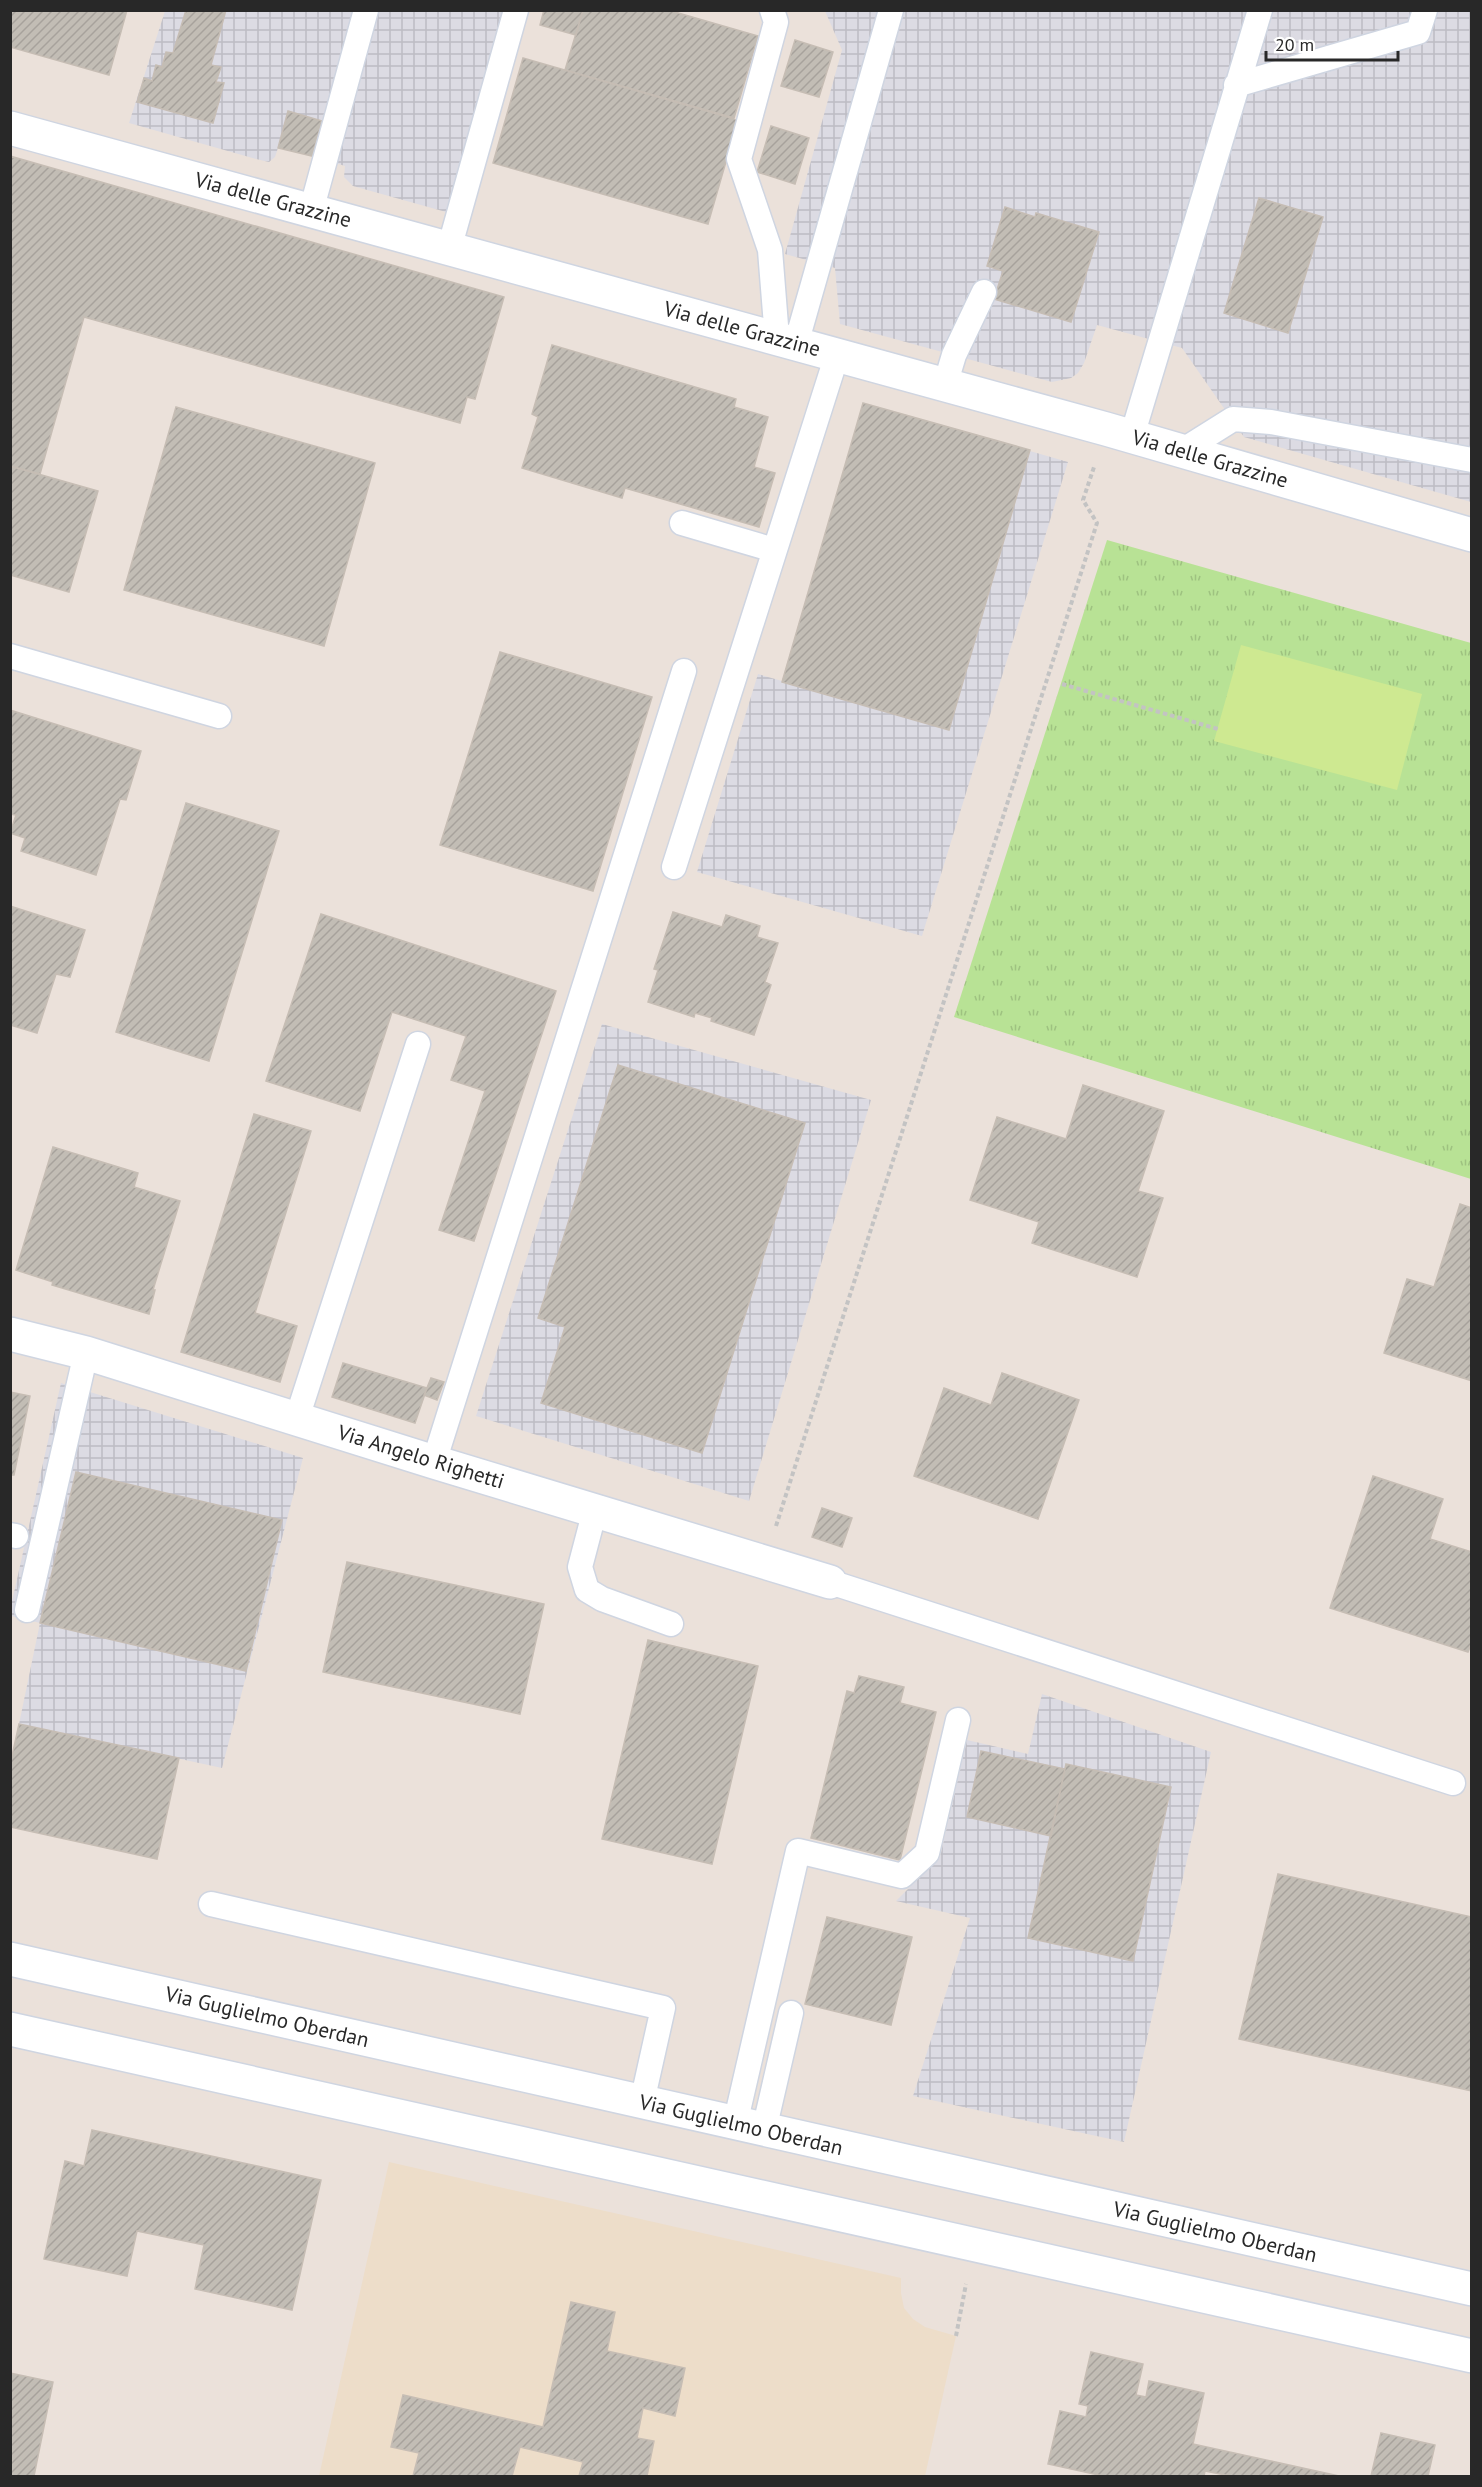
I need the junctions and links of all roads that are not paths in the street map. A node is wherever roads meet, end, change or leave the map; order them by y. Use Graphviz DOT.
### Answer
graph roads {
  1 [pos="366,10"];
  2 [pos="516,10"];
  3 [pos="772,10"];
  4 [pos="891,10"];
  5 [pos="1260,10"];
  6 [pos="1425,10"];
  7 [pos="1236,85"];
  8 [pos="10,128"];
  9 [pos="311,211"];
  10 [pos="449,249"];
  11 [pos="984,292"];
  12 [pos="787,341"];
  13 [pos="837,355"];
  14 [pos="945,385"];
  15 [pos="1119,433"];
  16 [pos="1182,451"];
  17 [pos="1472,460"];
  18 [pos="682,523"];
  19 [pos="1472,535"];
  20 [pos="774,550"];
  21 [pos="10,656"];
  22 [pos="684,671"];
  23 [pos="219,716"];
  24 [pos="674,867"];
  25 [pos="418,1044"];
  26 [pos="10,1334"];
  27 [pos="86,1353"];
  28 [pos="297,1418"];
  29 [pos="434,1462"];
  30 [pos="595,1510"];
  31 [pos="830,1582"];
  32 [pos="27,1610"];
  33 [pos="671,1623"];
  34 [pos="958,1720"];
  35 [pos="1452,1783"];
  36 [pos="211,1904"];
  37 [pos="10,1959"];
  38 [pos="791,2013"];
  39 [pos="10,2029"];
  40 [pos="642,2103"];
  41 [pos="750,2127"];
  42 [pos="1472,2289"];
  43 [pos="1472,2356"];
  1 -- 9 [label="lane"];
  2 -- 10 [label="lane"];
  3 -- 12 [label="lane"];
  4 -- 12 [label="lane"];
  5 -- 7 [label="lane"];
  6 -- 7 [label="lane"];
  7 -- 15 [label="lane"];
  8 -- 9 [label="main road, Via delle Grazzine"];
  9 -- 10 [label="main road, Via delle Grazzine"];
  10 -- 12 [label="main road, Via delle Grazzine"];
  11 -- 14 [label="lane"];
  12 -- 13 [label="main road, Via delle Grazzine"];
  13 -- 14 [label="main road, Via delle Grazzine"];
  13 -- 20 [label="lane"];
  14 -- 15 [label="main road, Via delle Grazzine"];
  15 -- 16 [label="main road, Via delle Grazzine"];
  16 -- 17 [label="lane"];
  16 -- 19 [label="main road, Via delle Grazzine"];
  18 -- 20 [label="lane"];
  20 -- 24 [label="lane"];
  21 -- 23 [label="lane"];
  22 -- 29 [label="lane"];
  25 -- 28 [label="lane"];
  26 -- 27 [label="main road, Via Angelo Righetti"];
  27 -- 28 [label="main road, Via Angelo Righetti"];
  27 -- 32 [label="lane"];
  28 -- 29 [label="main road, Via Angelo Righetti"];
  29 -- 30 [label="main road, Via Angelo Righetti"];
  30 -- 31 [label="main road, Via Angelo Righetti"];
  30 -- 33 [label="lane"];
  31 -- 35 [label="lane"];
  34 -- 41 [label="lane"];
  36 -- 40 [label="lane"];
  37 -- 40 [label="main road, Via Guglielmo Oberdan"];
  38 -- 41 [label="lane"];
  39 -- 43 [label="main road"];
  40 -- 41 [label="main road, Via Guglielmo Oberdan"];
  41 -- 42 [label="main road, Via Guglielmo Oberdan"];
}
